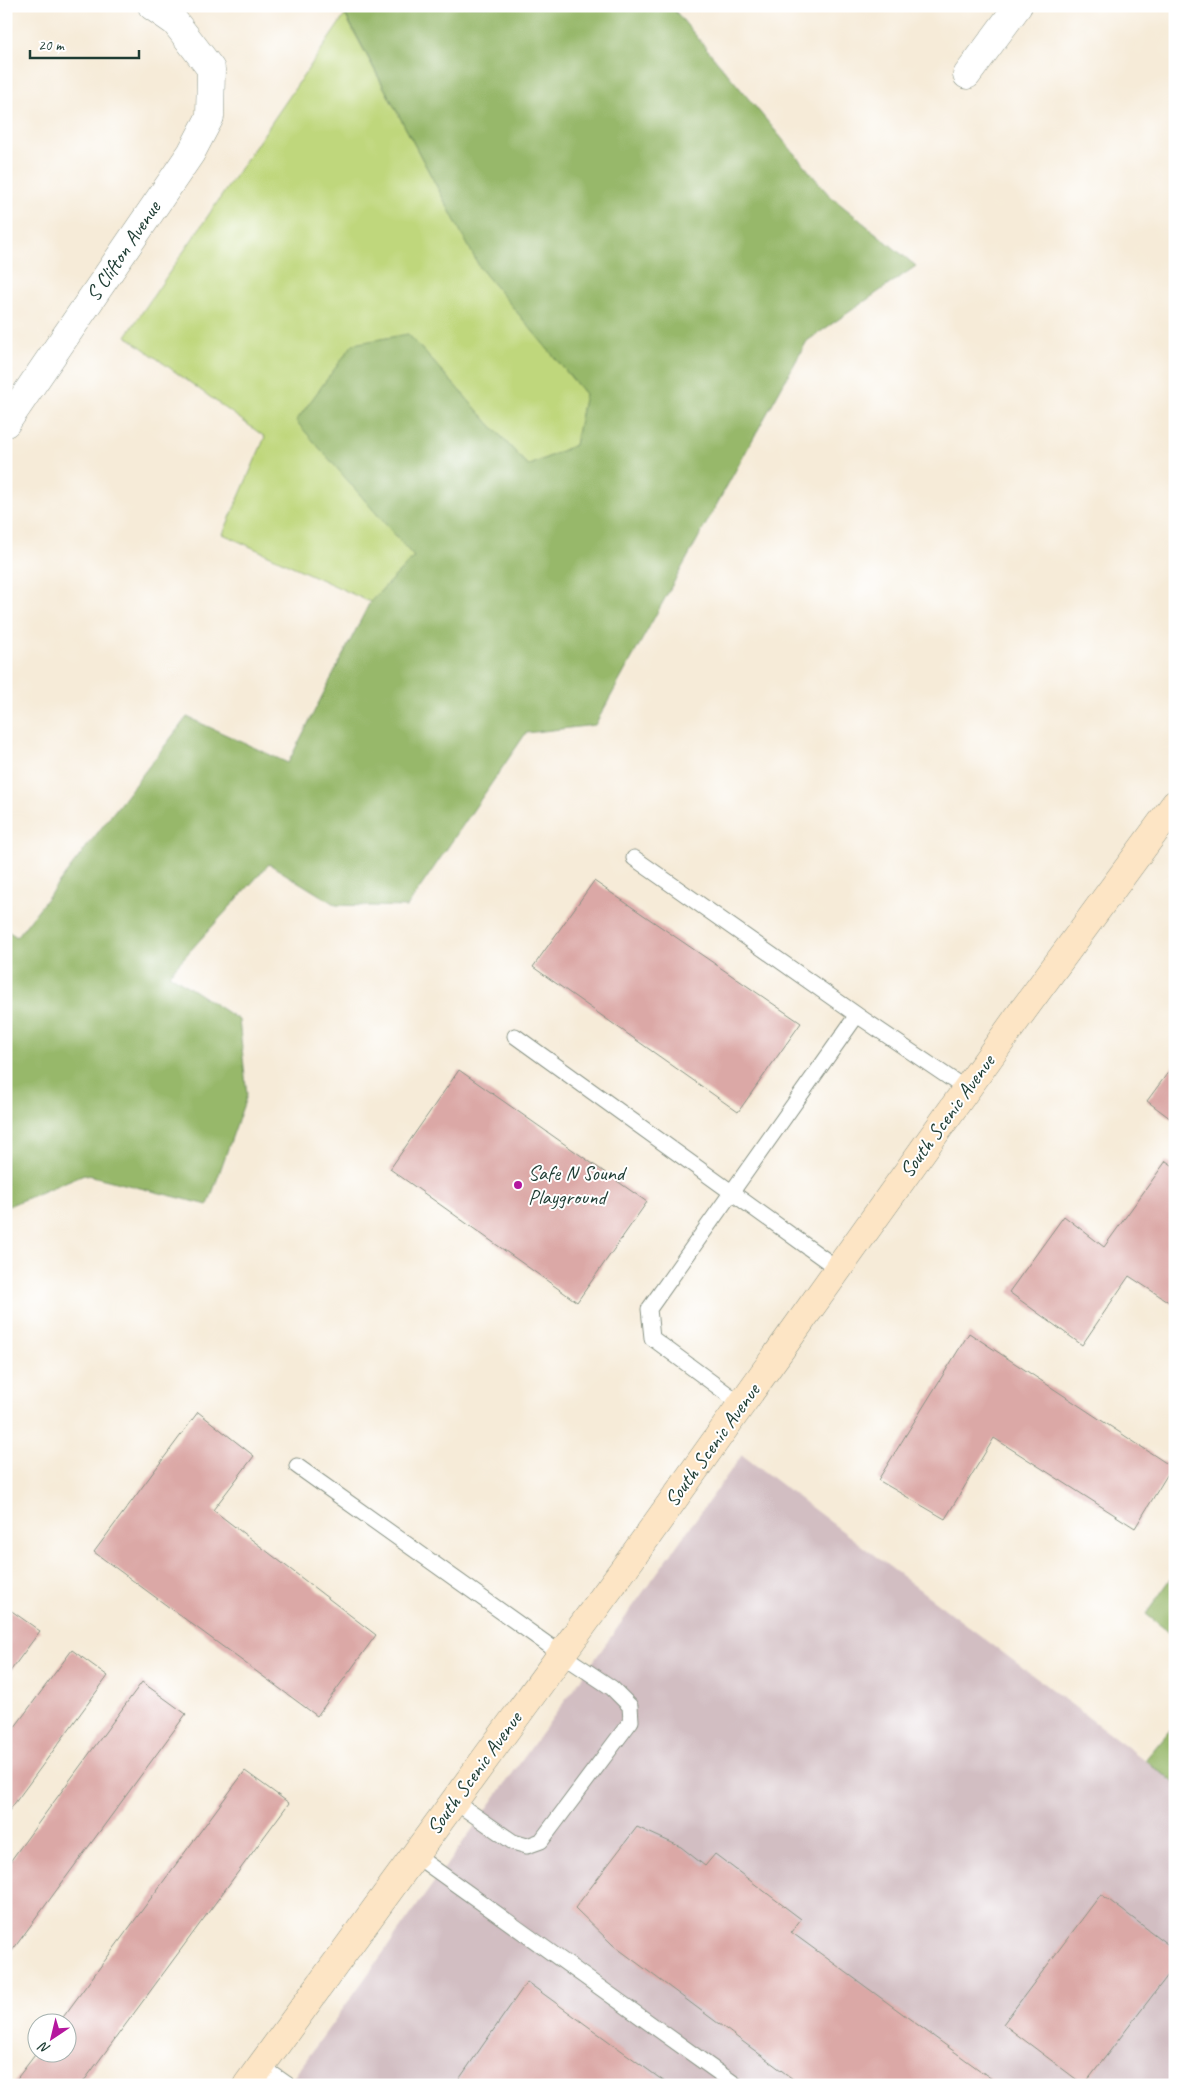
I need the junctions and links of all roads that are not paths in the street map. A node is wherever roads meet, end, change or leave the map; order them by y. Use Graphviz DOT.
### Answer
graph roads {
  1 [pos="152,6"];
  2 [pos="1018,6"];
  3 [pos="967,75"];
  4 [pos="6,423"];
  5 [pos="1175,804"];
  6 [pos="634,858"];
  7 [pos="857,1015"];
  8 [pos="515,1036"];
  9 [pos="966,1089"];
  10 [pos="732,1192"];
  11 [pos="838,1269"];
  12 [pos="741,1404"];
  13 [pos="297,1466"];
  14 [pos="561,1654"];
  15 [pos="454,1801"];
  16 [pos="415,1855"];
  17 [pos="254,2075"];
  18 [pos="288,2085"];
  19 [pos="736,2085"];
  1 -- 4 [label="street, S Clifton Avenue"];
  2 -- 3 [label="street"];
  5 -- 9 [label="main road, South Scenic Avenue"];
  6 -- 7 [label="lane"];
  7 -- 9 [label="lane"];
  7 -- 10 [label="lane"];
  8 -- 10 [label="lane"];
  9 -- 11 [label="main road, South Scenic Avenue"];
  10 -- 11 [label="lane"];
  10 -- 12 [label="lane"];
  11 -- 12 [label="main road, South Scenic Avenue"];
  12 -- 14 [label="main road, South Scenic Avenue"];
  13 -- 14 [label="lane"];
  14 -- 15 [label="main road, South Scenic Avenue"];
  14 -- 15 [label="lane"];
  15 -- 16 [label="main road, South Scenic Avenue"];
  16 -- 17 [label="main road, South Scenic Avenue"];
  16 -- 19 [label="lane"];
  17 -- 18 [label="lane"];
}
